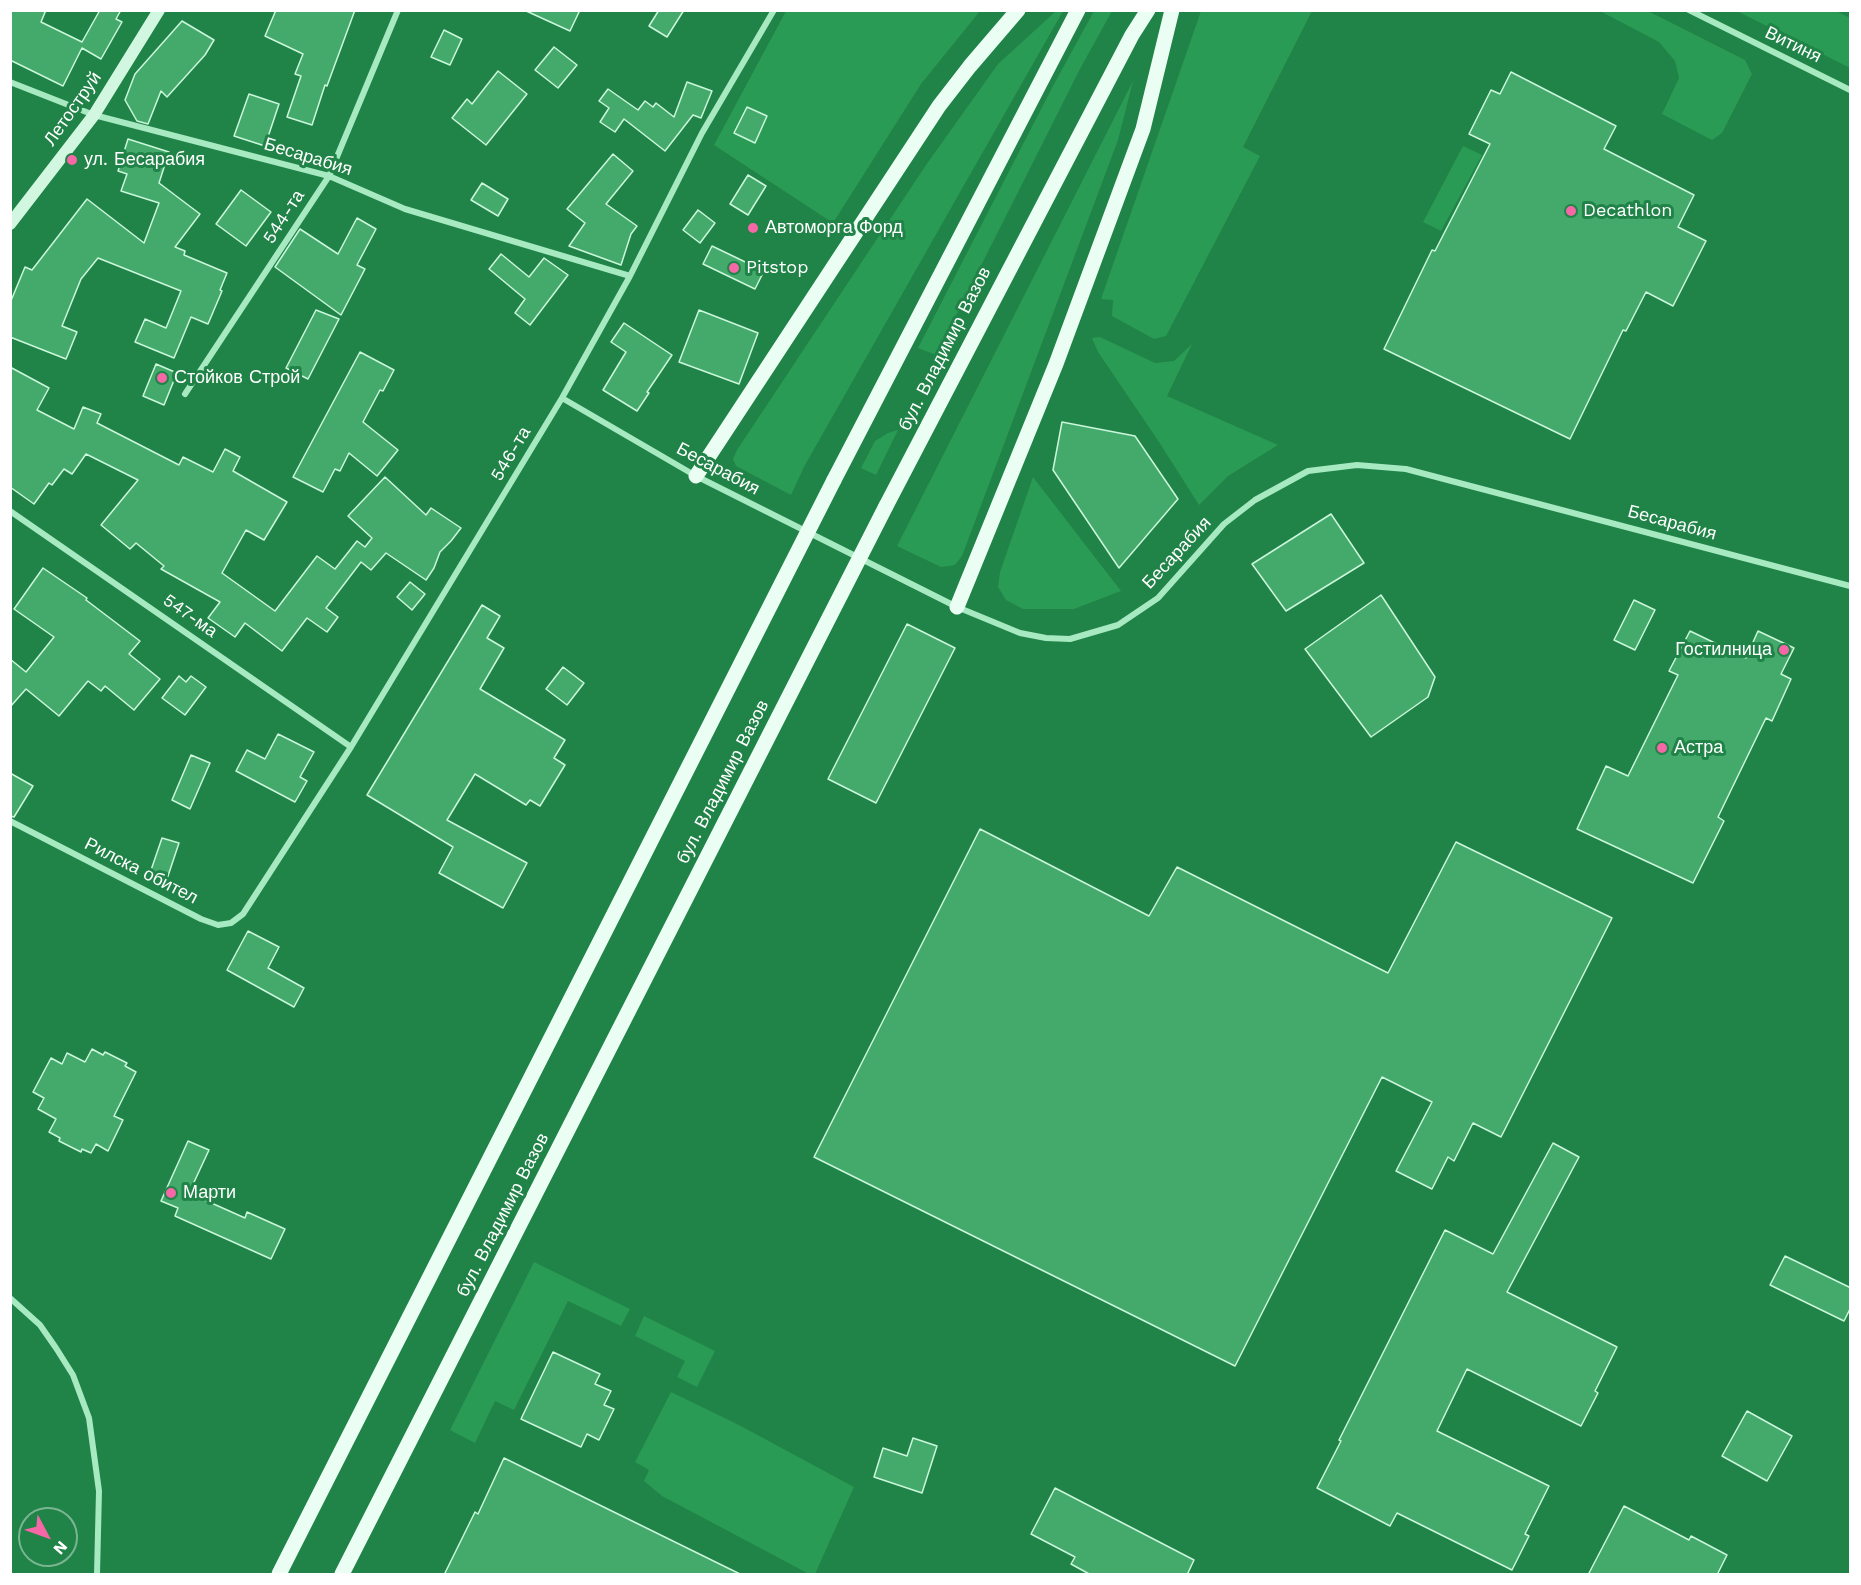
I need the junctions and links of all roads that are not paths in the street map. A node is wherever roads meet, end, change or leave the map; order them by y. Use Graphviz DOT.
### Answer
graph roads {
  1 [pos="159,10"];
  2 [pos="398,10"];
  3 [pos="774,10"];
  4 [pos="1018,10"];
  5 [pos="1078,10"];
  6 [pos="1148,10"];
  7 [pos="1173,10"];
  8 [pos="1689,10"];
  9 [pos="10,82"];
  10 [pos="1851,90"];
  11 [pos="94,115"];
  12 [pos="328,176"];
  13 [pos="10,224"];
  14 [pos="630,276"];
  15 [pos="185,394"];
  16 [pos="562,398"];
  17 [pos="696,476"];
  18 [pos="10,510"];
  19 [pos="1851,586"];
  20 [pos="957,607"];
  21 [pos="351,747"];
  22 [pos="10,821"];
  23 [pos="253,901"];
  24 [pos="10,1298"];
  25 [pos="98,1574"];
  26 [pos="279,1575"];
  27 [pos="342,1575"];
  1 -- 11 [label="street, Летоструй"];
  2 -- 12 [label="street, 544-та"];
  3 -- 14 [label="street, 546-та"];
  4 -- 17 [label="main road"];
  5 -- 26 [label="main road, бул. Владимир Вазов, bridge"];
  6 -- 27 [label="main road, бул. Владимир Вазов, bridge"];
  7 -- 20 [label="main road"];
  8 -- 10 [label="street, Витиня"];
  9 -- 11 [label="street, Бесарабия"];
  11 -- 12 [label="street, Бесарабия"];
  11 -- 13 [label="street, Летоструй"];
  12 -- 14 [label="street, Бесарабия"];
  12 -- 15 [label="street, 544-та"];
  14 -- 16 [label="street, 546-та"];
  16 -- 17 [label="street, Бесарабия"];
  16 -- 21 [label="street, 546-та"];
  17 -- 20 [label="street, Бесарабия"];
  18 -- 21 [label="street, 547-ма"];
  19 -- 20 [label="street, Бесарабия"];
  21 -- 23 [label="street, 546-та"];
  22 -- 23 [label="street, Рилска обител"];
  24 -- 25 [label="street"];
}
